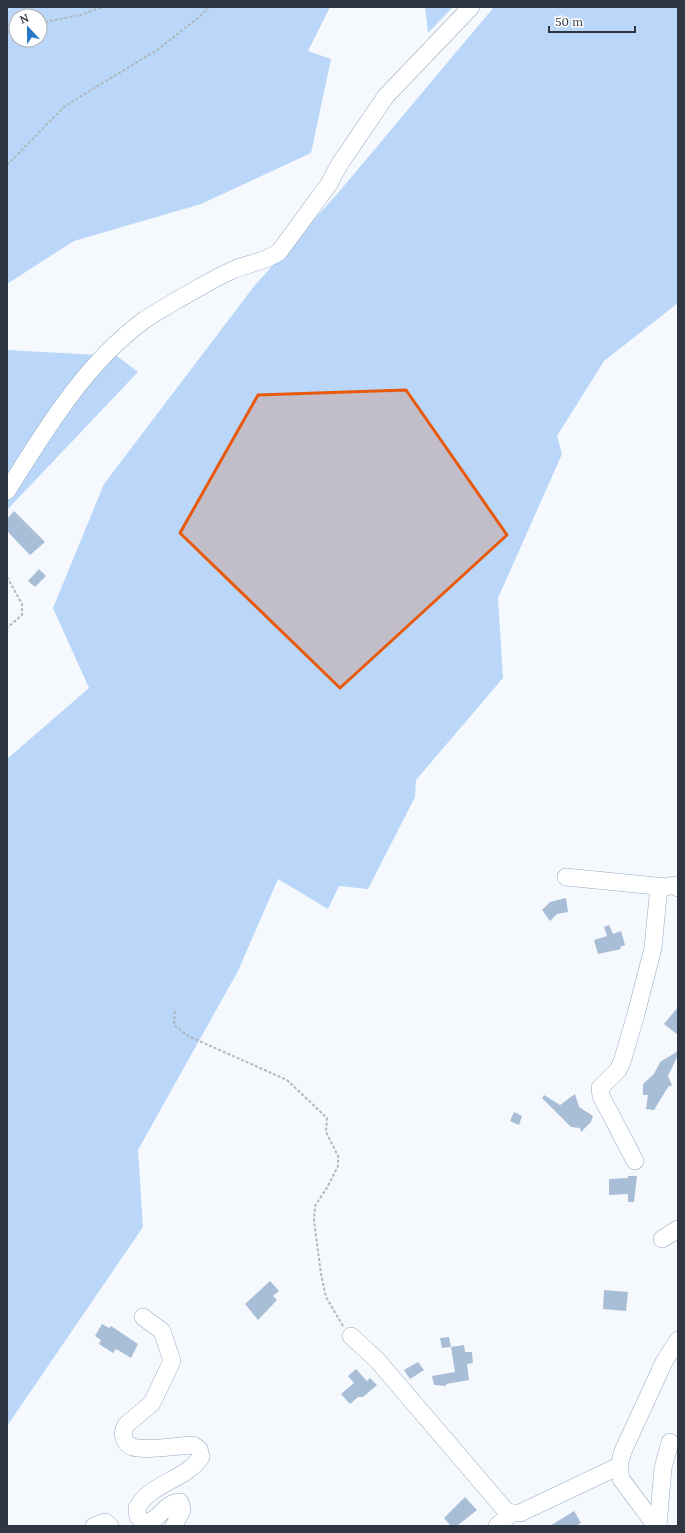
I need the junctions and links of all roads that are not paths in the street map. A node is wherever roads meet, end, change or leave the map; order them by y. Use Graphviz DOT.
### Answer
graph roads {
  1 [pos="471,7"];
  2 [pos="7,491"];
  3 [pos="566,877"];
  4 [pos="672,887"];
  5 [pos="635,1161"];
  6 [pos="678,1229"];
  7 [pos="662,1239"];
  8 [pos="143,1317"];
  9 [pos="351,1336"];
  10 [pos="678,1340"];
  11 [pos="670,1442"];
  12 [pos="619,1466"];
  13 [pos="512,1513"];
  14 [pos="94,1526"];
  15 [pos="110,1526"];
  16 [pos="174,1526"];
  17 [pos="498,1526"];
  18 [pos="657,1526"];
  1 -- 2 [label="street"];
  3 -- 4 [label="street"];
  4 -- 5 [label="street"];
  6 -- 7 [label="street"];
  8 -- 16 [label="street"];
  9 -- 13 [label="street"];
  10 -- 12 [label="street"];
  11 -- 18 [label="street"];
  12 -- 13 [label="street"];
  12 -- 18 [label="street"];
  13 -- 17 [label="street"];
  14 -- 15 [label="street"];
}
